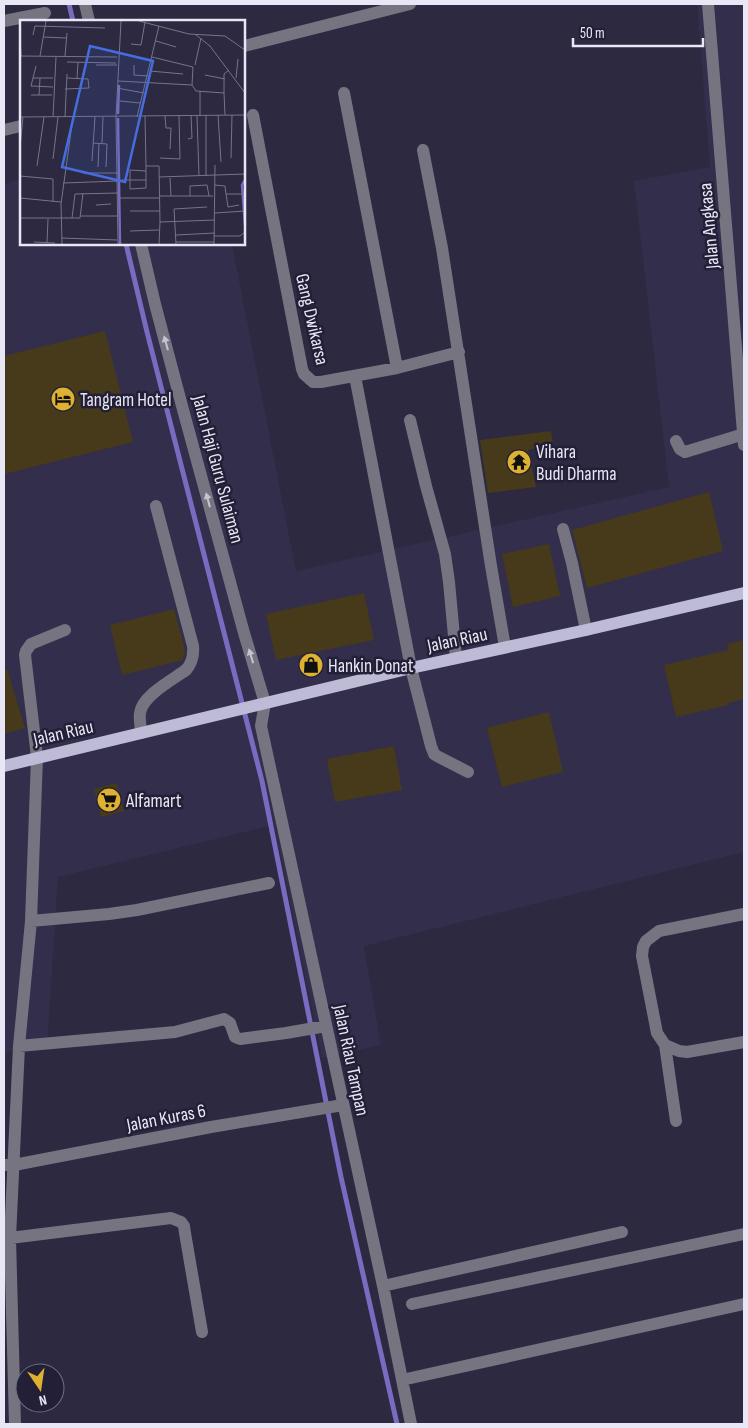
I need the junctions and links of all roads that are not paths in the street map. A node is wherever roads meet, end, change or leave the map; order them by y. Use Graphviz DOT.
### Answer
graph roads {
  1 [pos="85,4"];
  2 [pos="410,4"];
  3 [pos="708,4"];
  4 [pos="45,13"];
  5 [pos="89,20"];
  6 [pos="4,21"];
  7 [pos="245,46"];
  8 [pos="344,93"];
  9 [pos="253,115"];
  10 [pos="20,126"];
  11 [pos="4,130"];
  12 [pos="423,150"];
  13 [pos="141,245"];
  14 [pos="459,352"];
  15 [pos="397,368"];
  16 [pos="355,376"];
  17 [pos="410,420"];
  18 [pos="744,434"];
  19 [pos="676,441"];
  20 [pos="744,445"];
  21 [pos="156,506"];
  22 [pos="563,529"];
  23 [pos="744,593"];
  24 [pos="65,630"];
  25 [pos="586,630"];
  26 [pos="505,647"];
  27 [pos="456,658"];
  28 [pos="412,668"];
  29 [pos="262,704"];
  30 [pos="142,733"];
  31 [pos="37,757"];
  32 [pos="4,766"];
  33 [pos="468,772"];
  34 [pos="269,883"];
  35 [pos="744,914"];
  36 [pos="31,921"];
  37 [pos="326,1026"];
  38 [pos="744,1042"];
  39 [pos="665,1045"];
  40 [pos="19,1046"];
  41 [pos="343,1105"];
  42 [pos="676,1121"];
  43 [pos="9,1165"];
  44 [pos="622,1232"];
  45 [pos="744,1234"];
  46 [pos="10,1238"];
  47 [pos="383,1286"];
  48 [pos="412,1304"];
  49 [pos="744,1304"];
  50 [pos="8,1306"];
  51 [pos="202,1332"];
  52 [pos="402,1380"];
  53 [pos="15,1424"];
  54 [pos="411,1424"];
  1 -- 5 [label="street"];
  2 -- 7 [label="street"];
  3 -- 18 [label="street, Jalan Angkasa"];
  4 -- 6 [label="street"];
  8 -- 15 [label="street"];
  9 -- 16 [label="street, Gang Dwikarsa"];
  10 -- 11 [label="street"];
  12 -- 14 [label="street"];
  29 -- 13 [label="street, Jalan Haji Guru Sulaiman, one-way"];
  14 -- 15 [label="street, Gang Dwikarsa"];
  14 -- 26 [label="street"];
  15 -- 16 [label="street, Gang Dwikarsa"];
  16 -- 28 [label="street"];
  17 -- 27 [label="street"];
  18 -- 19 [label="street"];
  18 -- 20 [label="street, Jalan Angkasa"];
  21 -- 30 [label="street"];
  22 -- 25 [label="street"];
  23 -- 25 [label="main road, Jalan Riau"];
  24 -- 31 [label="street"];
  25 -- 26 [label="main road, Jalan Riau"];
  26 -- 27 [label="main road, Jalan Riau"];
  27 -- 28 [label="main road, Jalan Riau"];
  28 -- 29 [label="main road, Jalan Riau"];
  28 -- 33 [label="street"];
  29 -- 30 [label="main road, Jalan Riau"];
  29 -- 37 [label="street, Jalan Riau Tampan"];
  30 -- 31 [label="main road, Jalan Riau"];
  31 -- 32 [label="main road, Jalan Riau"];
  31 -- 36 [label="street"];
  34 -- 36 [label="street"];
  35 -- 39 [label="street"];
  36 -- 40 [label="street"];
  37 -- 40 [label="street"];
  37 -- 41 [label="street, Jalan Riau Tampan"];
  38 -- 39 [label="street"];
  39 -- 42 [label="street"];
  40 -- 43 [label="street"];
  41 -- 43 [label="street, Jalan Kuras 6"];
  41 -- 47 [label="street, Jalan Riau Tampan"];
  43 -- 46 [label="street"];
  44 -- 47 [label="street"];
  45 -- 48 [label="street"];
  46 -- 50 [label="street"];
  46 -- 51 [label="street"];
  47 -- 52 [label="street, Jalan Riau Tampan"];
  49 -- 52 [label="street"];
  50 -- 53 [label="street"];
  52 -- 54 [label="street, Jalan Riau Tampan"];
}
